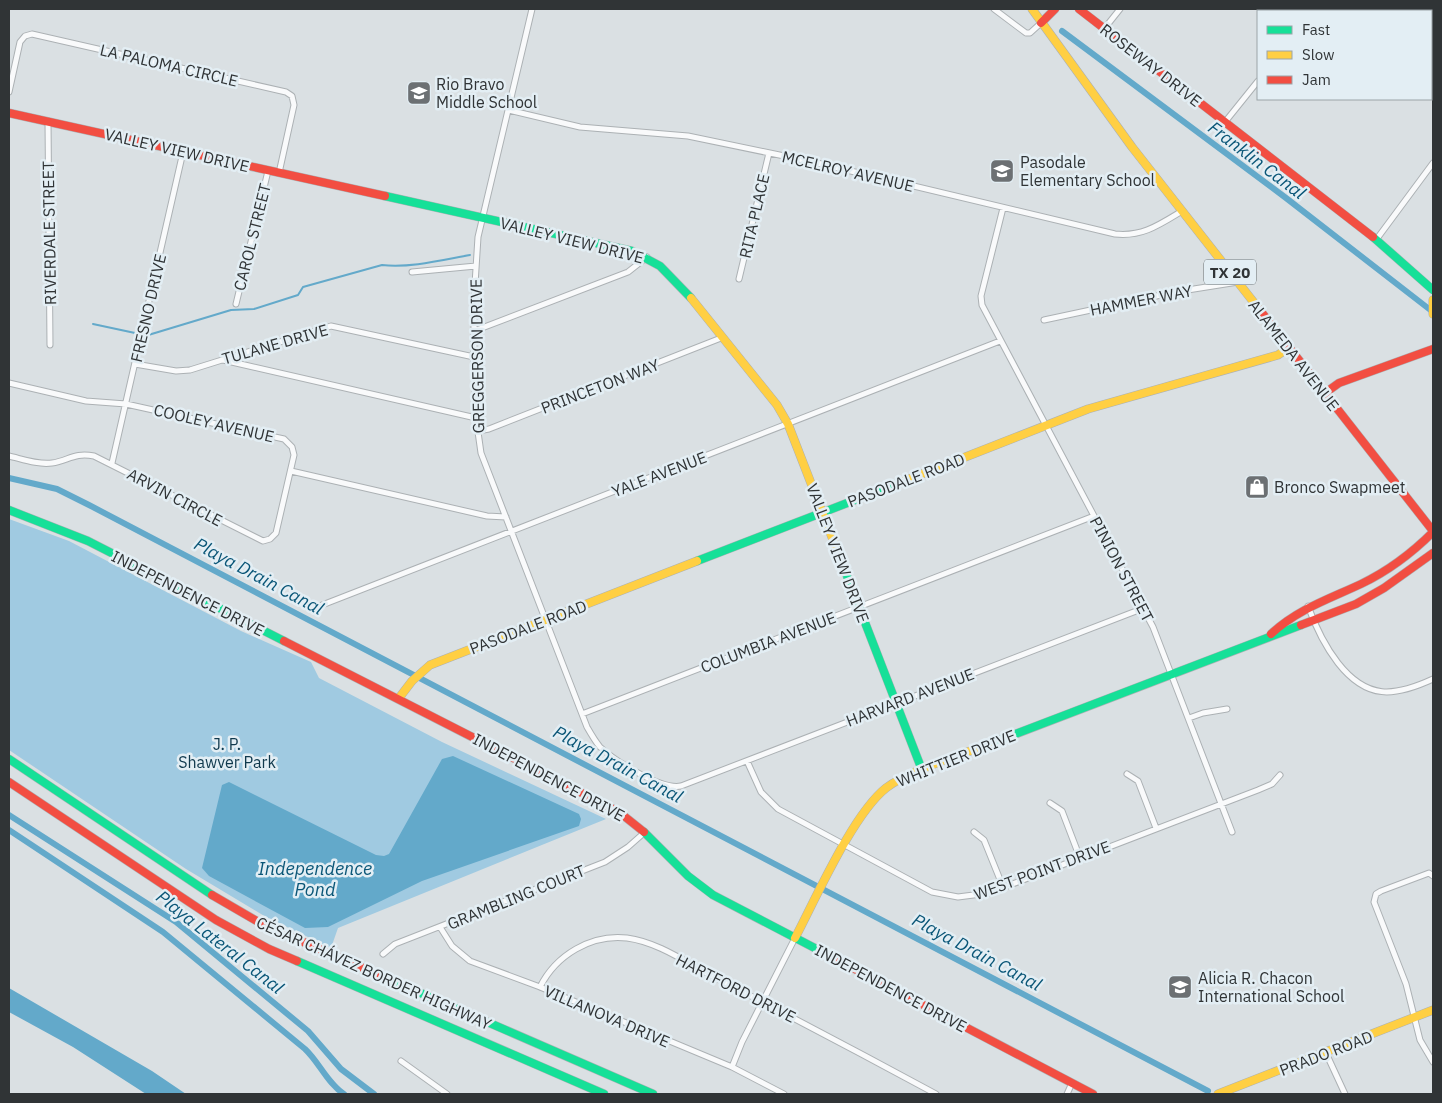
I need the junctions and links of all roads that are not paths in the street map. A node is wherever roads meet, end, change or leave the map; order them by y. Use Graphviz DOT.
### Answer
graph roads {
  1 [pos="532,9"];
  2 [pos="994,9"];
  3 [pos="1032,9"];
  4 [pos="1055,9"];
  5 [pos="1079,9"];
  6 [pos="1120,9"];
  7 [pos="1041,23"];
  8 [pos="1104,29"];
  9 [pos="1257,82"];
  10 [pos="9,92"];
  11 [pos="508,110"];
  12 [pos="9,112"];
  13 [pos="48,121"];
  14 [pos="1225,122"];
  15 [pos="183,152"];
  16 [pos="768,153"];
  17 [pos="1433,163"];
  18 [pos="268,171"];
  19 [pos="279,173"];
  20 [pos="1003,208"];
  21 [pos="1182,211"];
  22 [pos="482,219"];
  23 [pos="1376,240"];
  24 [pos="647,257"];
  25 [pos="476,266"];
  26 [pos="412,272"];
  27 [pos="740,279"];
  28 [pos="1238,282"];
  29 [pos="1433,290"];
  30 [pos="236,304"];
  31 [pos="1044,320"];
  32 [pos="474,331"];
  33 [pos="722,338"];
  34 [pos="1000,341"];
  35 [pos="50,345"];
  36 [pos="1288,348"];
  37 [pos="1433,349"];
  38 [pos="474,357"];
  39 [pos="222,360"];
  40 [pos="135,364"];
  41 [pos="9,383"];
  42 [pos="1324,393"];
  43 [pos="126,404"];
  44 [pos="476,418"];
  45 [pos="788,424"];
  46 [pos="1046,425"];
  47 [pos="478,431"];
  48 [pos="9,456"];
  49 [pos="112,463"];
  50 [pos="291,471"];
  51 [pos="9,510"];
  52 [pos="822,512"];
  53 [pos="1094,516"];
  54 [pos="506,517"];
  55 [pos="512,531"];
  56 [pos="1433,532"];
  57 [pos="1433,553"];
  58 [pos="1308,606"];
  59 [pos="317,607"];
  60 [pos="859,607"];
  61 [pos="1144,608"];
  62 [pos="546,620"];
  63 [pos="1313,620"];
  64 [pos="1270,636"];
  65 [pos="1171,674"];
  66 [pos="1433,679"];
  67 [pos="399,698"];
  68 [pos="896,702"];
  69 [pos="1227,709"];
  70 [pos="582,714"];
  71 [pos="1189,718"];
  72 [pos="9,759"];
  73 [pos="747,761"];
  74 [pos="922,770"];
  75 [pos="1127,774"];
  76 [pos="1280,775"];
  77 [pos="9,782"];
  78 [pos="676,787"];
  79 [pos="1050,803"];
  80 [pos="1222,803"];
  81 [pos="1156,828"];
  82 [pos="645,832"];
  83 [pos="974,832"];
  84 [pos="1232,832"];
  85 [pos="845,844"];
  86 [pos="1080,858"];
  87 [pos="1433,876"];
  88 [pos="1004,887"];
  89 [pos="440,927"];
  90 [pos="795,938"];
  91 [pos="383,954"];
  92 [pos="540,987"];
  93 [pos="764,1002"];
  94 [pos="1433,1010"];
  95 [pos="1413,1018"];
  96 [pos="1326,1053"];
  97 [pos="401,1061"];
  98 [pos="1433,1062"];
  99 [pos="732,1067"];
  100 [pos="1072,1084"];
  101 [pos="1222,1093"];
  102 [pos="447,1094"];
  103 [pos="604,1094"];
  104 [pos="653,1094"];
  105 [pos="784,1094"];
  106 [pos="936,1094"];
  107 [pos="1066,1094"];
  108 [pos="1093,1094"];
  109 [pos="1345,1094"];
  1 -- 11 [label="street, GREGGERSON DRIVE"];
  2 -- 7 [label="street"];
  3 -- 7 [label="main road, ALAMEDA AVENUE / TX 20"];
  4 -- 7 [label="main road"];
  5 -- 8 [label="main road, ROSEWAY DRIVE"];
  6 -- 8 [label="street"];
  7 -- 21 [label="main road, ALAMEDA AVENUE / TX 20"];
  8 -- 14 [label="main road, ROSEWAY DRIVE"];
  9 -- 14 [label="street"];
  10 -- 19 [label="street, LA PALOMA CIRCLE"];
  11 -- 16 [label="street, MCELROY AVENUE"];
  11 -- 22 [label="street, GREGGERSON DRIVE"];
  12 -- 13 [label="main road, VALLEY VIEW DRIVE"];
  13 -- 15 [label="main road, VALLEY VIEW DRIVE"];
  13 -- 35 [label="street, RIVERDALE STREET"];
  14 -- 23 [label="main road, ROSEWAY DRIVE"];
  15 -- 18 [label="main road, VALLEY VIEW DRIVE"];
  15 -- 40 [label="street, FRESNO DRIVE"];
  16 -- 20 [label="street, MCELROY AVENUE"];
  16 -- 27 [label="street, RITA PLACE"];
  17 -- 23 [label="street"];
  18 -- 19 [label="main road, VALLEY VIEW DRIVE"];
  18 -- 30 [label="street, CAROL STREET"];
  19 -- 22 [label="main road, VALLEY VIEW DRIVE"];
  20 -- 21 [label="street, MCELROY AVENUE"];
  20 -- 34 [label="street, PINION STREET"];
  21 -- 28 [label="main road, ALAMEDA AVENUE / TX 20"];
  22 -- 24 [label="main road, VALLEY VIEW DRIVE"];
  22 -- 25 [label="street, GREGGERSON DRIVE"];
  23 -- 29 [label="main road, ROSEWAY DRIVE"];
  24 -- 32 [label="street"];
  24 -- 33 [label="main road, VALLEY VIEW DRIVE"];
  25 -- 26 [label="street"];
  25 -- 32 [label="street, GREGGERSON DRIVE"];
  28 -- 31 [label="street, HAMMER WAY"];
  28 -- 36 [label="main road, ALAMEDA AVENUE / TX 20"];
  32 -- 38 [label="street, GREGGERSON DRIVE"];
  33 -- 45 [label="main road, VALLEY VIEW DRIVE"];
  33 -- 47 [label="street, PRINCETON WAY"];
  34 -- 45 [label="street, YALE AVENUE"];
  34 -- 46 [label="street, PINION STREET"];
  36 -- 42 [label="main road, ALAMEDA AVENUE / TX 20"];
  36 -- 46 [label="main road, PASODALE ROAD"];
  37 -- 42 [label="main road"];
  38 -- 39 [label="street, TULANE DRIVE"];
  38 -- 44 [label="street, GREGGERSON DRIVE"];
  39 -- 40 [label="street, TULANE DRIVE"];
  39 -- 44 [label="street"];
  40 -- 43 [label="street, FRESNO DRIVE"];
  41 -- 43 [label="street, COOLEY AVENUE"];
  42 -- 56 [label="main road, ALAMEDA AVENUE / TX 20"];
  43 -- 49 [label="street, FRESNO DRIVE"];
  43 -- 50 [label="street, COOLEY AVENUE"];
  44 -- 47 [label="street, GREGGERSON DRIVE"];
  45 -- 52 [label="main road, VALLEY VIEW DRIVE"];
  45 -- 55 [label="street, YALE AVENUE"];
  46 -- 52 [label="main road, PASODALE ROAD"];
  46 -- 53 [label="street, PINION STREET"];
  47 -- 54 [label="street, GREGGERSON DRIVE"];
  48 -- 49 [label="street, ARVIN CIRCLE"];
  49 -- 50 [label="street, ARVIN CIRCLE"];
  50 -- 54 [label="street"];
  51 -- 67 [label="main road, INDEPENDENCE DRIVE"];
  52 -- 60 [label="main road, VALLEY VIEW DRIVE"];
  52 -- 62 [label="main road, PASODALE ROAD"];
  53 -- 60 [label="street, COLUMBIA AVENUE"];
  53 -- 61 [label="street, PINION STREET"];
  54 -- 55 [label="street, GREGGERSON DRIVE"];
  55 -- 59 [label="street, YALE AVENUE"];
  55 -- 62 [label="street, GREGGERSON DRIVE"];
  56 -- 58 [label="main road, WHITTIER DRIVE"];
  57 -- 63 [label="main road, WHITTIER DRIVE"];
  58 -- 63 [label="street"];
  58 -- 64 [label="main road, WHITTIER DRIVE"];
  60 -- 68 [label="main road, VALLEY VIEW DRIVE"];
  60 -- 70 [label="street, COLUMBIA AVENUE"];
  61 -- 65 [label="street, PINION STREET"];
  61 -- 68 [label="street, HARVARD AVENUE"];
  62 -- 67 [label="main road, PASODALE ROAD"];
  62 -- 70 [label="street, GREGGERSON DRIVE"];
  63 -- 64 [label="main road, WHITTIER DRIVE"];
  63 -- 66 [label="street"];
  64 -- 65 [label="main road, WHITTIER DRIVE"];
  65 -- 71 [label="street, PINION STREET"];
  65 -- 74 [label="main road, WHITTIER DRIVE"];
  67 -- 82 [label="main road, INDEPENDENCE DRIVE"];
  68 -- 73 [label="street, HARVARD AVENUE"];
  68 -- 74 [label="main road, VALLEY VIEW DRIVE"];
  69 -- 71 [label="street"];
  70 -- 78 [label="street, GREGGERSON DRIVE"];
  71 -- 80 [label="street, PINION STREET"];
  72 -- 104 [label="main road, CÉSAR CHÁVEZ BORDER HIGHWAY"];
  73 -- 78 [label="street, HARVARD AVENUE"];
  73 -- 85 [label="street, WEST POINT DRIVE"];
  74 -- 85 [label="main road, WHITTIER DRIVE"];
  75 -- 81 [label="street"];
  76 -- 80 [label="street, WEST POINT DRIVE"];
  77 -- 103 [label="main road, CÉSAR CHÁVEZ BORDER HIGHWAY"];
  79 -- 86 [label="street"];
  80 -- 81 [label="street, WEST POINT DRIVE"];
  80 -- 84 [label="street, PINION STREET"];
  81 -- 86 [label="street, WEST POINT DRIVE"];
  82 -- 89 [label="street, GRAMBLING COURT"];
  82 -- 90 [label="main road, INDEPENDENCE DRIVE"];
  83 -- 88 [label="street"];
  85 -- 88 [label="street, WEST POINT DRIVE"];
  85 -- 90 [label="main road, WHITTIER DRIVE"];
  86 -- 88 [label="street, WEST POINT DRIVE"];
  87 -- 95 [label="street"];
  89 -- 91 [label="street, GRAMBLING COURT"];
  89 -- 92 [label="street, VILLANOVA DRIVE"];
  90 -- 93 [label="street, WHITTIER DRIVE"];
  90 -- 100 [label="main road, INDEPENDENCE DRIVE"];
  92 -- 93 [label="street, HARTFORD DRIVE"];
  92 -- 99 [label="street, VILLANOVA DRIVE"];
  93 -- 99 [label="street, WHITTIER DRIVE"];
  93 -- 106 [label="street, HARTFORD DRIVE"];
  94 -- 95 [label="main road, PRADO ROAD"];
  95 -- 96 [label="main road, PRADO ROAD"];
  95 -- 98 [label="street"];
  96 -- 101 [label="main road, PRADO ROAD"];
  96 -- 109 [label="street"];
  97 -- 102 [label="street"];
  99 -- 105 [label="street, VILLANOVA DRIVE"];
  100 -- 107 [label="street"];
  100 -- 108 [label="main road, INDEPENDENCE DRIVE"];
}
